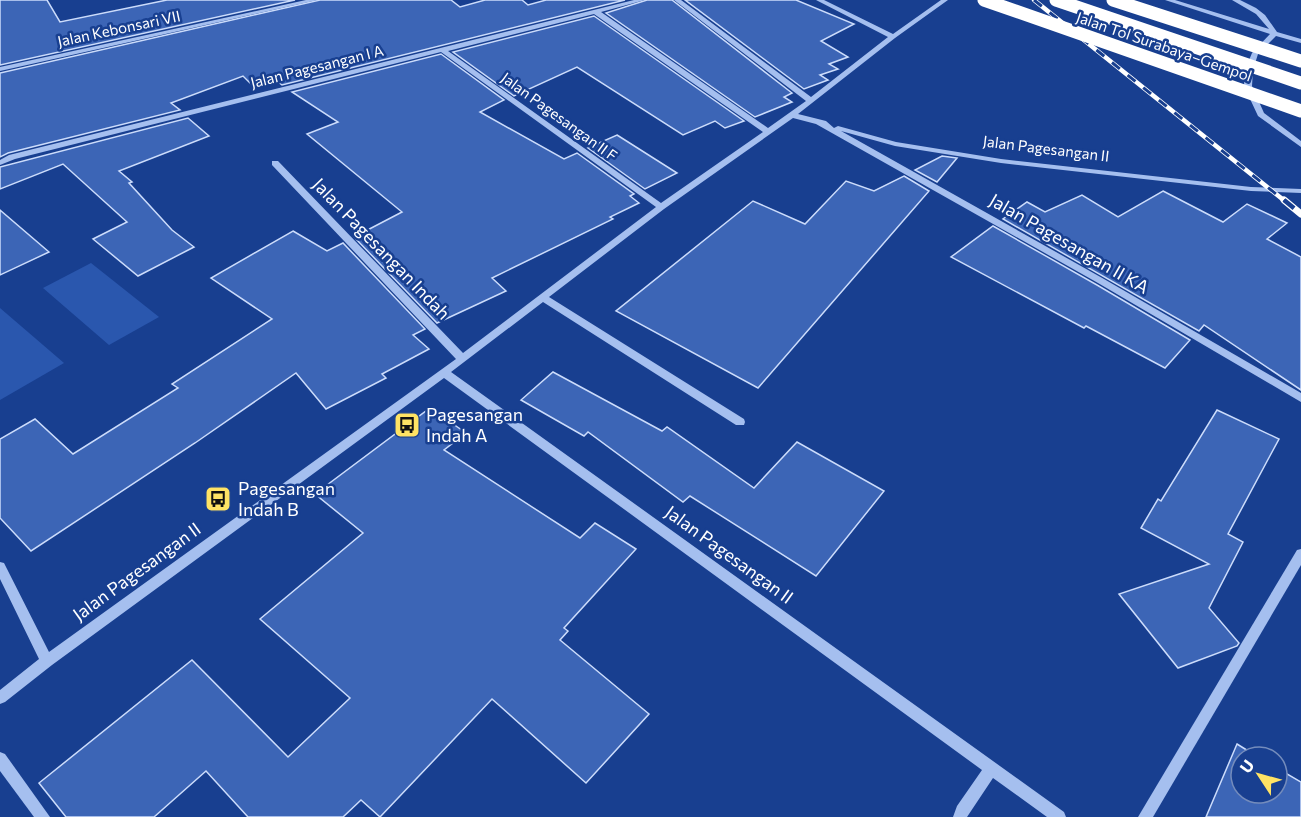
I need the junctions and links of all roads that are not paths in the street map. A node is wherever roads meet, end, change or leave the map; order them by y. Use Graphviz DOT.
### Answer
graph roads {
  1 [pos="315,0"];
  2 [pos="642,0"];
  3 [pos="676,0"];
  4 [pos="819,0"];
  5 [pos="945,0"];
  6 [pos="984,0"];
  7 [pos="1056,0"];
  8 [pos="1113,0"];
  9 [pos="1168,0"];
  10 [pos="1235,0"];
  11 [pos="596,12"];
  12 [pos="1275,33"];
  13 [pos="893,37"];
  14 [pos="1301,41"];
  15 [pos="441,49"];
  16 [pos="1301,61"];
  17 [pos="0,69"];
  18 [pos="1301,83"];
  19 [pos="811,101"];
  20 [pos="1301,111"];
  21 [pos="792,115"];
  22 [pos="819,122"];
  23 [pos="768,132"];
  24 [pos="1301,145"];
  25 [pos="0,163"];
  26 [pos="275,163"];
  27 [pos="1301,191"];
  28 [pos="661,207"];
  29 [pos="543,298"];
  30 [pos="462,359"];
  31 [pos="443,372"];
  32 [pos="1301,398"];
  33 [pos="740,422"];
  34 [pos="1301,554"];
  35 [pos="0,567"];
  36 [pos="47,661"];
  37 [pos="0,698"];
  38 [pos="0,759"];
  39 [pos="991,769"];
  40 [pos="43,817"];
  41 [pos="960,817"];
  42 [pos="1059,817"];
  43 [pos="1145,817"];
  1 -- 17 [label="street, Jalan Kebonsari VII"];
  2 -- 11 [label="street, Jalan Pagesangan I A"];
  3 -- 19 [label="street"];
  4 -- 13 [label="street"];
  5 -- 13 [label="street, Jalan Pagesangan II"];
  6 -- 20 [label="highway, Jalan Tol Surabaya–Gempol, bridge"];
  7 -- 18 [label="highway, Jalan Tol Surabaya–Gempol, bridge"];
  8 -- 16 [label="highway, bridge"];
  9 -- 12 [label="street"];
  10 -- 12 [label="street"];
  11 -- 15 [label="street, Jalan Pagesangan I A"];
  11 -- 23 [label="street"];
  12 -- 14 [label="street"];
  12 -- 24 [label="street"];
  13 -- 19 [label="street, Jalan Pagesangan II"];
  15 -- 25 [label="street, Jalan Pagesangan I A"];
  15 -- 28 [label="street, Jalan Pagesangan II F"];
  19 -- 21 [label="street, Jalan Pagesangan II"];
  21 -- 22 [label="street, Jalan Pagesangan II"];
  21 -- 23 [label="street, Jalan Pagesangan II"];
  22 -- 27 [label="street, Jalan Pagesangan II"];
  22 -- 32 [label="street, Jalan Pagesangan II KA"];
  23 -- 28 [label="street, Jalan Pagesangan II"];
  26 -- 30 [label="street, Jalan Pagesangan Indah"];
  28 -- 29 [label="street, Jalan Pagesangan II"];
  29 -- 30 [label="street, Jalan Pagesangan II"];
  29 -- 33 [label="street"];
  30 -- 31 [label="street, Jalan Pagesangan II"];
  31 -- 36 [label="street, Jalan Pagesangan II"];
  31 -- 39 [label="street, Jalan Pagesangan II"];
  34 -- 43 [label="street"];
  35 -- 36 [label="street"];
  36 -- 37 [label="street, Jalan Pagesangan II"];
  38 -- 40 [label="street"];
  39 -- 41 [label="street"];
  39 -- 42 [label="street, Jalan Pagesangan II"];
}
